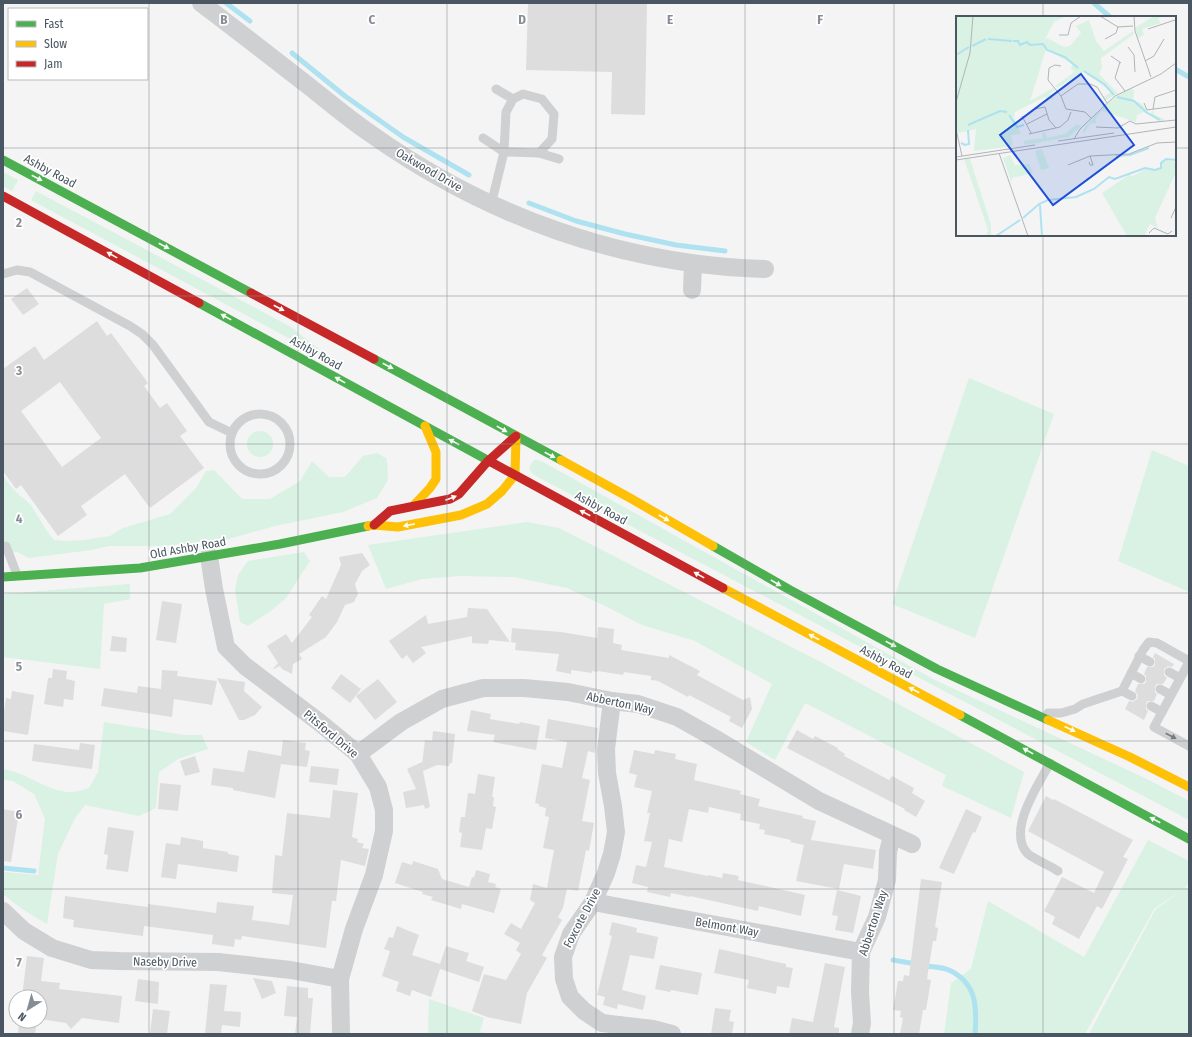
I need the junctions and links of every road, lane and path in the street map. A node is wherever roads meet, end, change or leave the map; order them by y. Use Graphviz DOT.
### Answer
graph roads {
  1 [pos="201,3"];
  2 [pos="496,89"];
  3 [pos="513,99"];
  4 [pos="484,138"];
  5 [pos="504,152"];
  6 [pos="539,153"];
  7 [pos="559,159"];
  8 [pos="3,160"];
  9 [pos="3,196"];
  10 [pos="491,205"];
  11 [pos="693,264"];
  12 [pos="765,269"];
  13 [pos="3,274"];
  14 [pos="692,290"];
  15 [pos="425,426"];
  16 [pos="232,433"];
  17 [pos="516,436"];
  18 [pos="488,461"];
  19 [pos="515,475"];
  20 [pos="413,506"];
  21 [pos="374,525"];
  22 [pos="6,546"];
  23 [pos="209,556"];
  24 [pos="17,575"];
  25 [pos="3,577"];
  26 [pos="1139,656"];
  27 [pos="1150,662"];
  28 [pos="1189,662"];
  29 [pos="1169,672"];
  30 [pos="1131,673"];
  31 [pos="1180,678"];
  32 [pos="1141,679"];
  33 [pos="1160,689"];
  34 [pos="1122,691"];
  35 [pos="1171,695"];
  36 [pos="1132,696"];
  37 [pos="612,701"];
  38 [pos="1151,706"];
  39 [pos="1162,712"];
  40 [pos="1034,713"];
  41 [pos="1189,746"];
  42 [pos="358,754"];
  43 [pos="1050,763"];
  44 [pos="1189,787"];
  45 [pos="892,836"];
  46 [pos="1189,839"];
  47 [pos="912,844"];
  48 [pos="1058,871"];
  49 [pos="593,902"];
  50 [pos="3,911"];
  51 [pos="861,952"];
  52 [pos="340,979"];
  53 [pos="341,1034"];
  54 [pos="672,1034"];
  55 [pos="860,1034"];
  1 -- 10 [label="street, Oakwood Drive"];
  2 -- 3 [label="lane"];
  3 -- 5 [label="lane"];
  3 -- 6 [label="lane"];
  4 -- 5 [label="lane"];
  5 -- 6 [label="lane"];
  5 -- 10 [label="lane"];
  6 -- 7 [label="lane"];
  8 -- 17 [label="main road, Ashby Road, one-way"];
  15 -- 9 [label="main road, Ashby Road, one-way"];
  10 -- 11 [label="street, Oakwood Drive"];
  11 -- 12 [label="street, Oakwood Drive"];
  11 -- 14 [label="street"];
  13 -- 16 [label="lane"];
  18 -- 15 [label="main road, Ashby Road, one-way"];
  15 -- 20 [label="main road"];
  16 -- 16 [label="lane"];
  17 -- 18 [label="main road, Old Ashby Road"];
  17 -- 19 [label="main road"];
  17 -- 40 [label="main road, Ashby Road, one-way"];
  18 -- 19 [label="main road, Ashby Road"];
  20 -- 18 [label="main road, Old Ashby Road, one-way"];
  19 -- 21 [label="main road, Old Ashby Road, one-way"];
  43 -- 19 [label="main road, Ashby Road, one-way"];
  20 -- 21 [label="main road, Old Ashby Road"];
  21 -- 23 [label="main road, Old Ashby Road"];
  22 -- 24 [label="lane"];
  23 -- 24 [label="main road, Old Ashby Road"];
  23 -- 42 [label="street, Pitsford Drive"];
  24 -- 25 [label="main road, Old Ashby Road"];
  26 -- 27 [label="lane"];
  26 -- 28 [label="lane"];
  26 -- 30 [label="lane"];
  28 -- 31 [label="lane"];
  29 -- 31 [label="lane"];
  30 -- 32 [label="lane"];
  30 -- 34 [label="lane"];
  31 -- 35 [label="lane"];
  33 -- 35 [label="lane"];
  34 -- 36 [label="lane"];
  34 -- 40 [label="lane"];
  35 -- 39 [label="lane"];
  37 -- 42 [label="street, Abberton Way"];
  37 -- 45 [label="street, Abberton Way"];
  37 -- 49 [label="street, Foxcote Drive"];
  38 -- 39 [label="lane"];
  39 -- 41 [label="lane, one-way"];
  40 -- 44 [label="main road, Ashby Road, one-way"];
  42 -- 52 [label="street, Pitsford Drive"];
  46 -- 43 [label="main road, Ashby Road, one-way"];
  43 -- 48 [label="lane"];
  45 -- 47 [label="street, Abberton Way"];
  45 -- 51 [label="street, Abberton Way"];
  49 -- 51 [label="street, Belmont Way"];
  49 -- 54 [label="street, Foxcote Drive"];
  50 -- 52 [label="street, Naseby Drive"];
  51 -- 55 [label="street, Abberton Way"];
  52 -- 53 [label="street, Pitsford Drive"];
}
